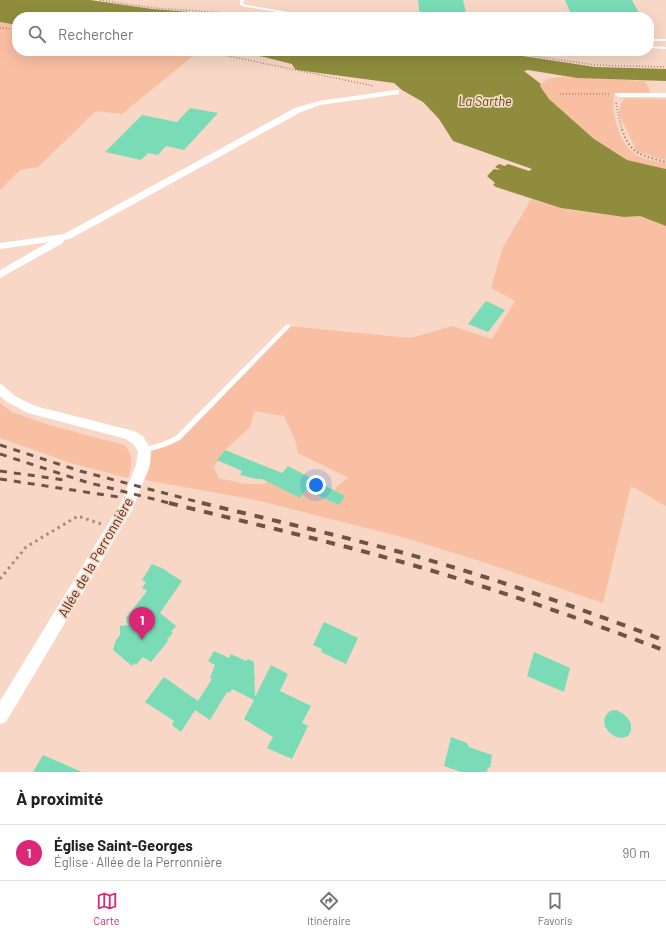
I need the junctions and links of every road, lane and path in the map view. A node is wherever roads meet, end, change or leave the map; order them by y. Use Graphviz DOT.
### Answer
graph roads {
  1 [pos="100,0"];
  2 [pos="242,0"];
  3 [pos="212,12"];
  4 [pos="284,12"];
  5 [pos="0,28"];
  6 [pos="12,29"];
  7 [pos="654,40"];
  8 [pos="666,40"];
  9 [pos="654,47"];
  10 [pos="666,48"];
  11 [pos="227,56"];
  12 [pos="533,56"];
  13 [pos="666,67"];
  14 [pos="392,92"];
  15 [pos="560,94"];
  16 [pos="619,95"];
  17 [pos="666,95"];
  18 [pos="666,162"];
  19 [pos="66,237"];
  20 [pos="0,246"];
  21 [pos="0,275"];
  22 [pos="288,326"];
  23 [pos="0,389"];
  24 [pos="145,450"];
  25 [pos="113,529"];
  26 [pos="0,579"];
  27 [pos="0,716"];
  1 -- 3 [label="path"];
  2 -- 4 [label="lane"];
  5 -- 6 [label="path"];
  7 -- 8 [label="lane"];
  9 -- 10 [label="lane"];
  11 -- 14 [label="path"];
  12 -- 13 [label="path"];
  14 -- 19 [label="street"];
  15 -- 16 [label="path"];
  16 -- 17 [label="street"];
  16 -- 18 [label="path"];
  19 -- 20 [label="street"];
  19 -- 21 [label="street"];
  22 -- 24 [label="lane"];
  23 -- 24 [label="street"];
  24 -- 25 [label="street, Allée de la Perronnière"];
  25 -- 26 [label="path"];
  25 -- 27 [label="street, Allée de la Perronnière"];
}
